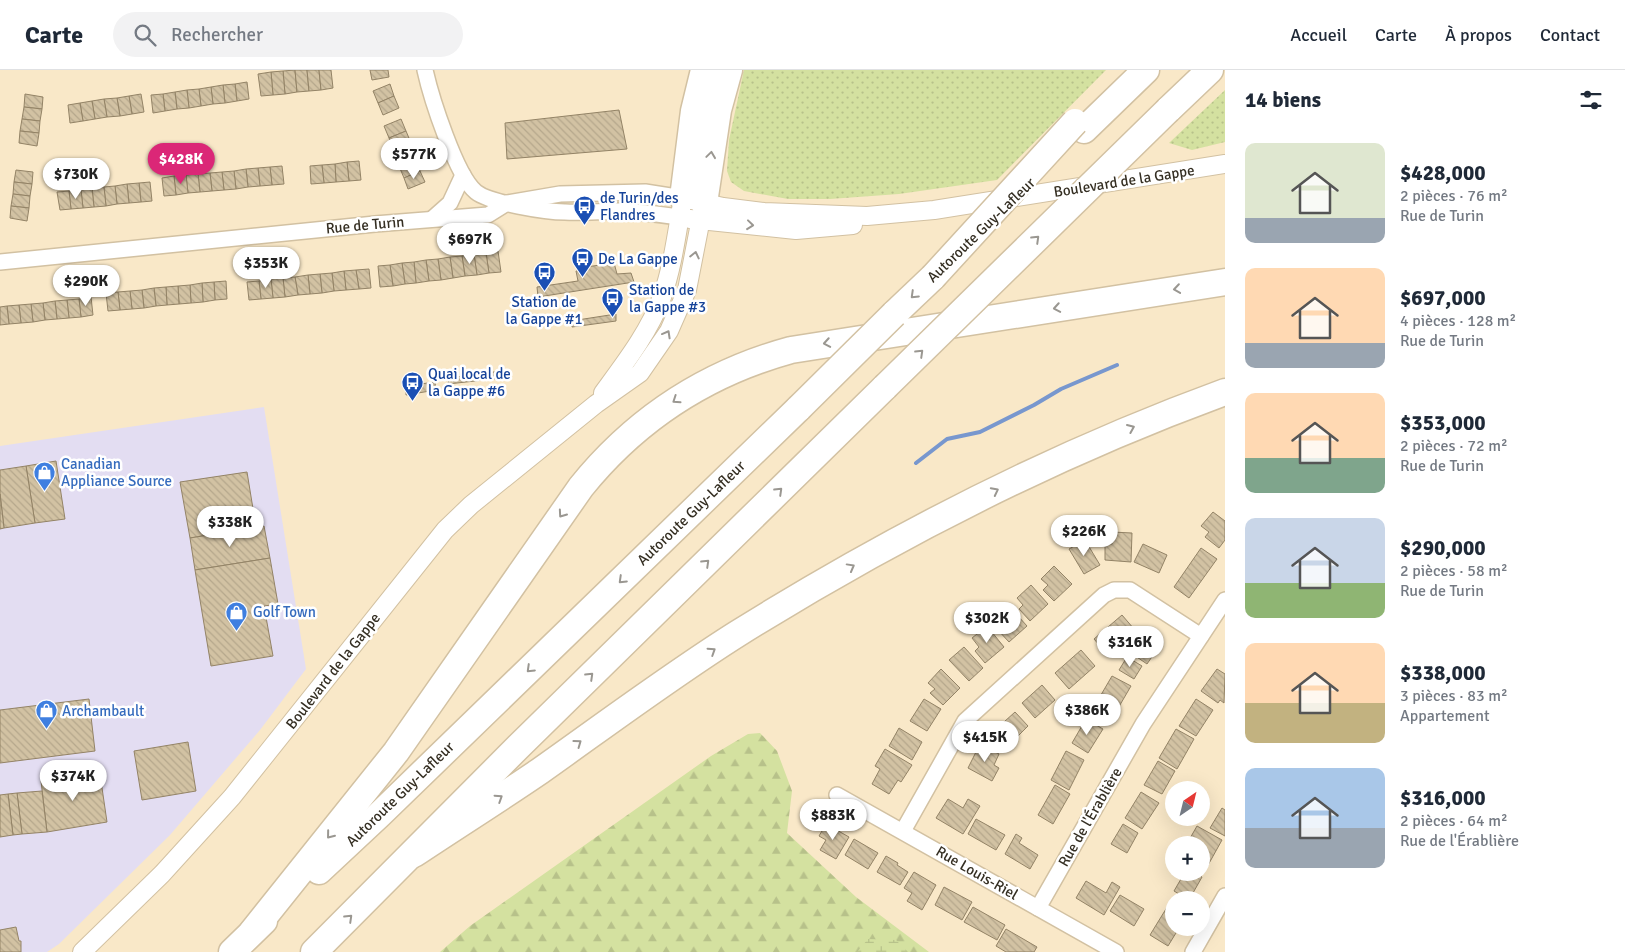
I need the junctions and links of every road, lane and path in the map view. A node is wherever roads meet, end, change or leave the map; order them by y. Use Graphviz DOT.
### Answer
graph roads {
  1 [pos="425,70"];
  2 [pos="704,70"];
  3 [pos="729,70"];
  4 [pos="1123,70"];
  5 [pos="1146,70"];
  6 [pos="1208,72"];
  7 [pos="1080,126"];
  8 [pos="1225,164"];
  9 [pos="463,175"];
  10 [pos="507,203"];
  11 [pos="692,210"];
  12 [pos="432,219"];
  13 [pos="0,262"];
  14 [pos="1225,282"];
  15 [pos="1225,392"];
  16 [pos="1225,600"];
  17 [pos="1201,636"];
  18 [pos="837,795"];
  19 [pos="903,831"];
  20 [pos="414,854"];
  21 [pos="1225,896"];
  22 [pos="1038,908"];
  23 [pos="252,932"];
  24 [pos="82,952"];
  25 [pos="232,952"];
  26 [pos="314,952"];
  27 [pos="1116,952"];
  28 [pos="1193,952"];
  1 -- 9 [label="street"];
  2 -- 11 [label="highway"];
  11 -- 3 [label="highway, one-way"];
  4 -- 7 [label="highway"];
  5 -- 7 [label="highway"];
  20 -- 6 [label="highway, one-way, bridge"];
  7 -- 23 [label="highway, Autoroute Guy-Lafleur, one-way, bridge"];
  8 -- 11 [label="street, Boulevard de la Gappe"];
  9 -- 10 [label="street"];
  9 -- 12 [label="street"];
  10 -- 11 [label="street"];
  10 -- 11 [label="street, Rue de Turin"];
  10 -- 12 [label="street, Rue de Turin"];
  11 -- 24 [label="street, Boulevard de la Gappe"];
  12 -- 13 [label="street, Rue de Turin"];
  14 -- 23 [label="highway, one-way"];
  20 -- 15 [label="highway, one-way"];
  16 -- 17 [label="street, Rue de l'Érablière"];
  17 -- 19 [label="street"];
  17 -- 22 [label="street, Rue de l'Érablière"];
  18 -- 19 [label="street, Rue Louis-Riel"];
  19 -- 22 [label="street, Rue Louis-Riel"];
  26 -- 20 [label="highway, one-way"];
  21 -- 28 [label="street"];
  22 -- 27 [label="street, Rue Louis-Riel"];
  23 -- 25 [label="highway, Autoroute Guy-Lafleur"];
}
